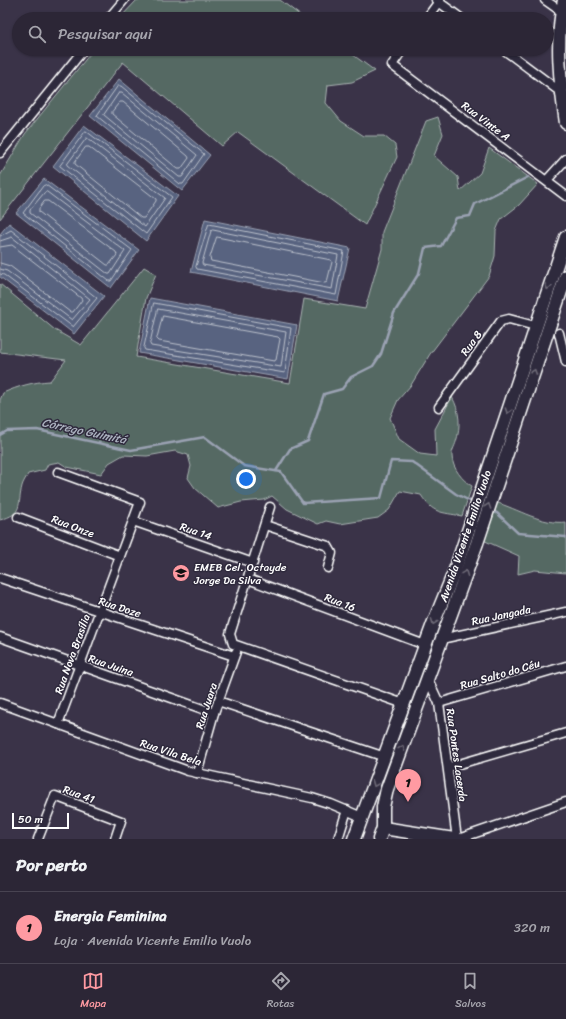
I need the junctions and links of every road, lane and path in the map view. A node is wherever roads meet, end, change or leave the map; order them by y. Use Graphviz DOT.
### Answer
graph roads {
  1 [pos="124,0"];
  2 [pos="545,0"];
  3 [pos="564,0"];
  4 [pos="438,1"];
  5 [pos="114,12"];
  6 [pos="431,12"];
  7 [pos="453,12"];
  8 [pos="562,12"];
  9 [pos="78,56"];
  10 [pos="398,56"];
  11 [pos="512,56"];
  12 [pos="562,93"];
  13 [pos="566,123"];
  14 [pos="0,153"];
  15 [pos="566,159"];
  16 [pos="547,180"];
  17 [pos="566,196"];
  18 [pos="566,237"];
  19 [pos="566,276"];
  20 [pos="535,326"];
  21 [pos="558,333"];
  22 [pos="566,362"];
  23 [pos="439,407"];
  24 [pos="58,472"];
  25 [pos="489,486"];
  26 [pos="270,507"];
  27 [pos="18,517"];
  28 [pos="133,521"];
  29 [pos="477,522"];
  30 [pos="265,525"];
  31 [pos="120,556"];
  32 [pos="253,563"];
  33 [pos="328,568"];
  34 [pos="0,578"];
  35 [pos="248,579"];
  36 [pos="99,612"];
  37 [pos="566,612"];
  38 [pos="0,637"];
  39 [pos="441,639"];
  40 [pos="425,645"];
  41 [pos="238,646"];
  42 [pos="234,656"];
  43 [pos="79,666"];
  44 [pos="566,666"];
  45 [pos="428,677"];
  46 [pos="218,701"];
  47 [pos="0,703"];
  48 [pos="439,703"];
  49 [pos="404,704"];
  50 [pos="214,713"];
  51 [pos="58,724"];
  52 [pos="566,733"];
  53 [pos="385,757"];
  54 [pos="449,768"];
  55 [pos="196,773"];
  56 [pos="566,802"];
  57 [pos="347,810"];
  58 [pos="362,817"];
  59 [pos="381,830"];
  60 [pos="398,835"];
  61 [pos="357,837"];
  62 [pos="38,839"];
  63 [pos="115,839"];
  64 [pos="338,839"];
  65 [pos="456,839"];
  1 -- 5 [label="street"];
  2 -- 8 [label="street"];
  3 -- 8 [label="main road"];
  4 -- 6 [label="street"];
  4 -- 7 [label="street"];
  8 -- 12 [label="main road"];
  9 -- 14 [label="street"];
  10 -- 16 [label="street, Rua Vinte A"];
  11 -- 12 [label="street"];
  12 -- 13 [label="main road"];
  15 -- 16 [label="street"];
  16 -- 17 [label="street, Rua Vinte A"];
  18 -- 20 [label="main road, Avenida Vicente Emilio Vuolo, one-way"];
  19 -- 21 [label="main road, Avenida Vicente Emilio Vuolo"];
  20 -- 23 [label="street, Rua 8"];
  20 -- 25 [label="main road, Avenida Vicente Emilio Vuolo, one-way"];
  21 -- 22 [label="street"];
  25 -- 21 [label="main road, Avenida Vicente Emilio Vuolo, one-way"];
  24 -- 28 [label="street, Rua Nova Brasília"];
  25 -- 29 [label="main road, Avenida Vicente Emilio Vuolo"];
  26 -- 30 [label="street"];
  27 -- 31 [label="street, Rua Onze"];
  28 -- 31 [label="street, Rua Nova Brasília"];
  28 -- 32 [label="street, Rua 14"];
  39 -- 29 [label="main road, Avenida Vicente Emilio Vuolo, one-way"];
  29 -- 40 [label="main road, Avenida Vicente Emilio Vuolo, one-way"];
  30 -- 32 [label="street"];
  30 -- 33 [label="street"];
  31 -- 36 [label="street, Rua Nova Brasília"];
  32 -- 35 [label="street"];
  34 -- 36 [label="street, Rua Doze"];
  35 -- 40 [label="street, Rua 16"];
  35 -- 41 [label="street"];
  36 -- 42 [label="street, Rua Doze"];
  36 -- 43 [label="street, Rua Nova Brasília"];
  37 -- 39 [label="street, Rua Jangada"];
  38 -- 43 [label="street, Rua Juina"];
  39 -- 45 [label="main road, Avenida Vicente Emilio Vuolo"];
  40 -- 49 [label="main road, Avenida Vicente Emilio Vuolo"];
  41 -- 42 [label="street, Rua Juara"];
  41 -- 49 [label="street"];
  42 -- 46 [label="street, Rua Juara"];
  43 -- 50 [label="street, Rua Juina"];
  43 -- 51 [label="street, Rua Nova Brasília"];
  44 -- 48 [label="street, Rua Salto do Céu"];
  45 -- 48 [label="street, Rua Pontes Lacerda"];
  59 -- 45 [label="main road, Avenida Vicente Emilio Vuolo, one-way"];
  46 -- 50 [label="street, Rua Juara"];
  46 -- 53 [label="street"];
  47 -- 51 [label="street, Rua Vila Bela"];
  48 -- 54 [label="street, Rua Pontes Lacerda"];
  49 -- 53 [label="main road, Avenida Vicente Emilio Vuolo"];
  50 -- 55 [label="street, Rua Juara"];
  51 -- 55 [label="street, Rua Vila Bela"];
  52 -- 54 [label="street"];
  53 -- 58 [label="main road, Avenida Vicente Emilio Vuolo, one-way"];
  54 -- 65 [label="street, Rua Pontes Lacerda"];
  55 -- 57 [label="street, Rua Vila Bela"];
  56 -- 65 [label="street"];
  57 -- 58 [label="street, Rua Vila Bela"];
  57 -- 64 [label="street"];
  58 -- 59 [label="main road"];
  58 -- 61 [label="main road, Avenida Vicente Emilio Vuolo"];
  59 -- 60 [label="main road"];
  60 -- 65 [label="main road"];
  62 -- 63 [label="street, Rua 41"];
}
